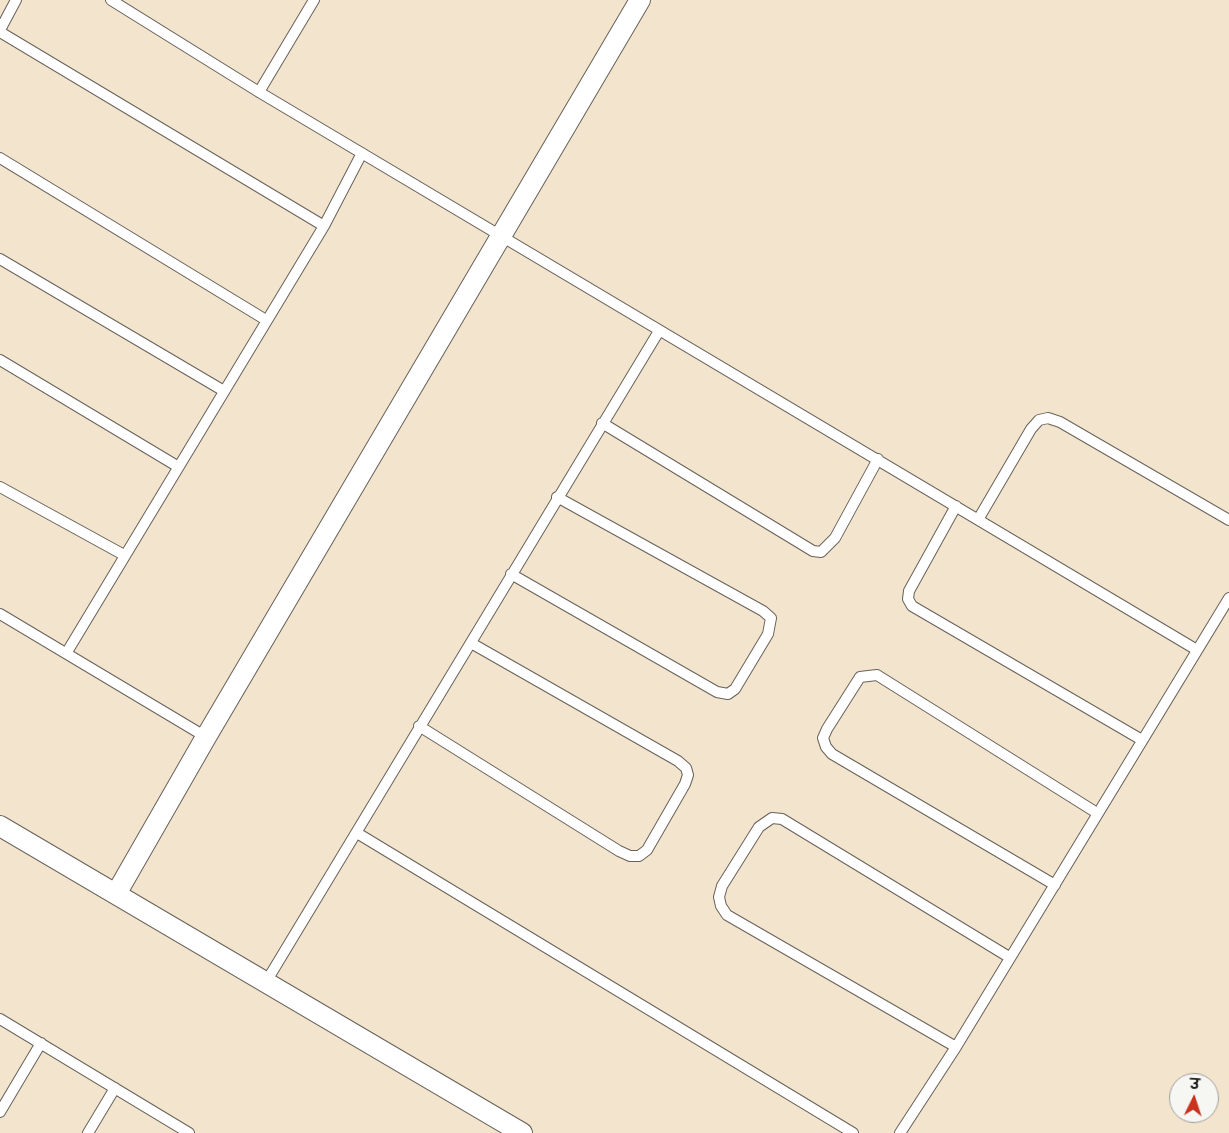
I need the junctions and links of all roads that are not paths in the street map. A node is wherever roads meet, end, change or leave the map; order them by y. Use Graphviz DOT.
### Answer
graph roads {
  1 [pos="16,0"];
  2 [pos="111,0"];
  3 [pos="314,0"];
  4 [pos="640,0"];
  5 [pos="0,31"];
  6 [pos="259,92"];
  7 [pos="362,153"];
  8 [pos="0,158"];
  9 [pos="324,226"];
  10 [pos="502,236"];
  11 [pos="0,259"];
  12 [pos="266,320"];
  13 [pos="658,331"];
  14 [pos="0,360"];
  15 [pos="224,391"];
  16 [pos="602,423"];
  17 [pos="878,459"];
  18 [pos="177,466"];
  19 [pos="0,487"];
  20 [pos="558,497"];
  21 [pos="956,506"];
  22 [pos="979,518"];
  23 [pos="1229,520"];
  24 [pos="124,555"];
  25 [pos="511,574"];
  26 [pos="1229,598"];
  27 [pos="0,614"];
  28 [pos="471,643"];
  29 [pos="1197,650"];
  30 [pos="67,652"];
  31 [pos="419,726"];
  32 [pos="206,736"];
  33 [pos="1142,740"];
  34 [pos="1097,812"];
  35 [pos="0,826"];
  36 [pos="357,833"];
  37 [pos="1055,885"];
  38 [pos="116,894"];
  39 [pos="1009,957"];
  40 [pos="266,982"];
  41 [pos="0,1019"];
  42 [pos="41,1043"];
  43 [pos="956,1047"];
  44 [pos="115,1088"];
  45 [pos="0,1112"];
  46 [pos="88,1133"];
  47 [pos="189,1133"];
  48 [pos="522,1133"];
  49 [pos="853,1133"];
  50 [pos="900,1133"];
  1 -- 5 [label="lane"];
  2 -- 6 [label="lane"];
  3 -- 6 [label="lane"];
  4 -- 10 [label="street"];
  5 -- 9 [label="lane"];
  6 -- 7 [label="lane"];
  7 -- 9 [label="lane"];
  7 -- 10 [label="lane"];
  8 -- 12 [label="lane"];
  9 -- 12 [label="lane"];
  10 -- 13 [label="lane"];
  10 -- 32 [label="street"];
  11 -- 15 [label="lane"];
  12 -- 15 [label="lane"];
  13 -- 16 [label="lane"];
  13 -- 17 [label="lane"];
  14 -- 18 [label="lane"];
  15 -- 18 [label="lane"];
  16 -- 17 [label="lane"];
  16 -- 20 [label="lane"];
  17 -- 21 [label="lane"];
  18 -- 24 [label="lane"];
  19 -- 24 [label="lane"];
  20 -- 25 [label="lane"];
  20 -- 25 [label="lane"];
  21 -- 22 [label="lane"];
  21 -- 33 [label="lane"];
  22 -- 23 [label="lane"];
  22 -- 29 [label="lane"];
  24 -- 30 [label="lane"];
  25 -- 28 [label="lane"];
  26 -- 29 [label="lane"];
  27 -- 30 [label="lane"];
  28 -- 31 [label="lane"];
  28 -- 31 [label="lane"];
  29 -- 33 [label="lane"];
  30 -- 32 [label="lane"];
  31 -- 36 [label="lane"];
  32 -- 38 [label="street"];
  33 -- 34 [label="lane"];
  34 -- 37 [label="lane"];
  34 -- 37 [label="lane"];
  35 -- 38 [label="street"];
  36 -- 40 [label="lane"];
  36 -- 49 [label="lane"];
  37 -- 39 [label="lane"];
  38 -- 40 [label="street"];
  39 -- 43 [label="lane"];
  39 -- 43 [label="lane"];
  40 -- 48 [label="street"];
  41 -- 42 [label="lane"];
  42 -- 44 [label="lane"];
  42 -- 45 [label="lane"];
  43 -- 50 [label="lane"];
  44 -- 46 [label="lane"];
  44 -- 47 [label="lane"];
}
